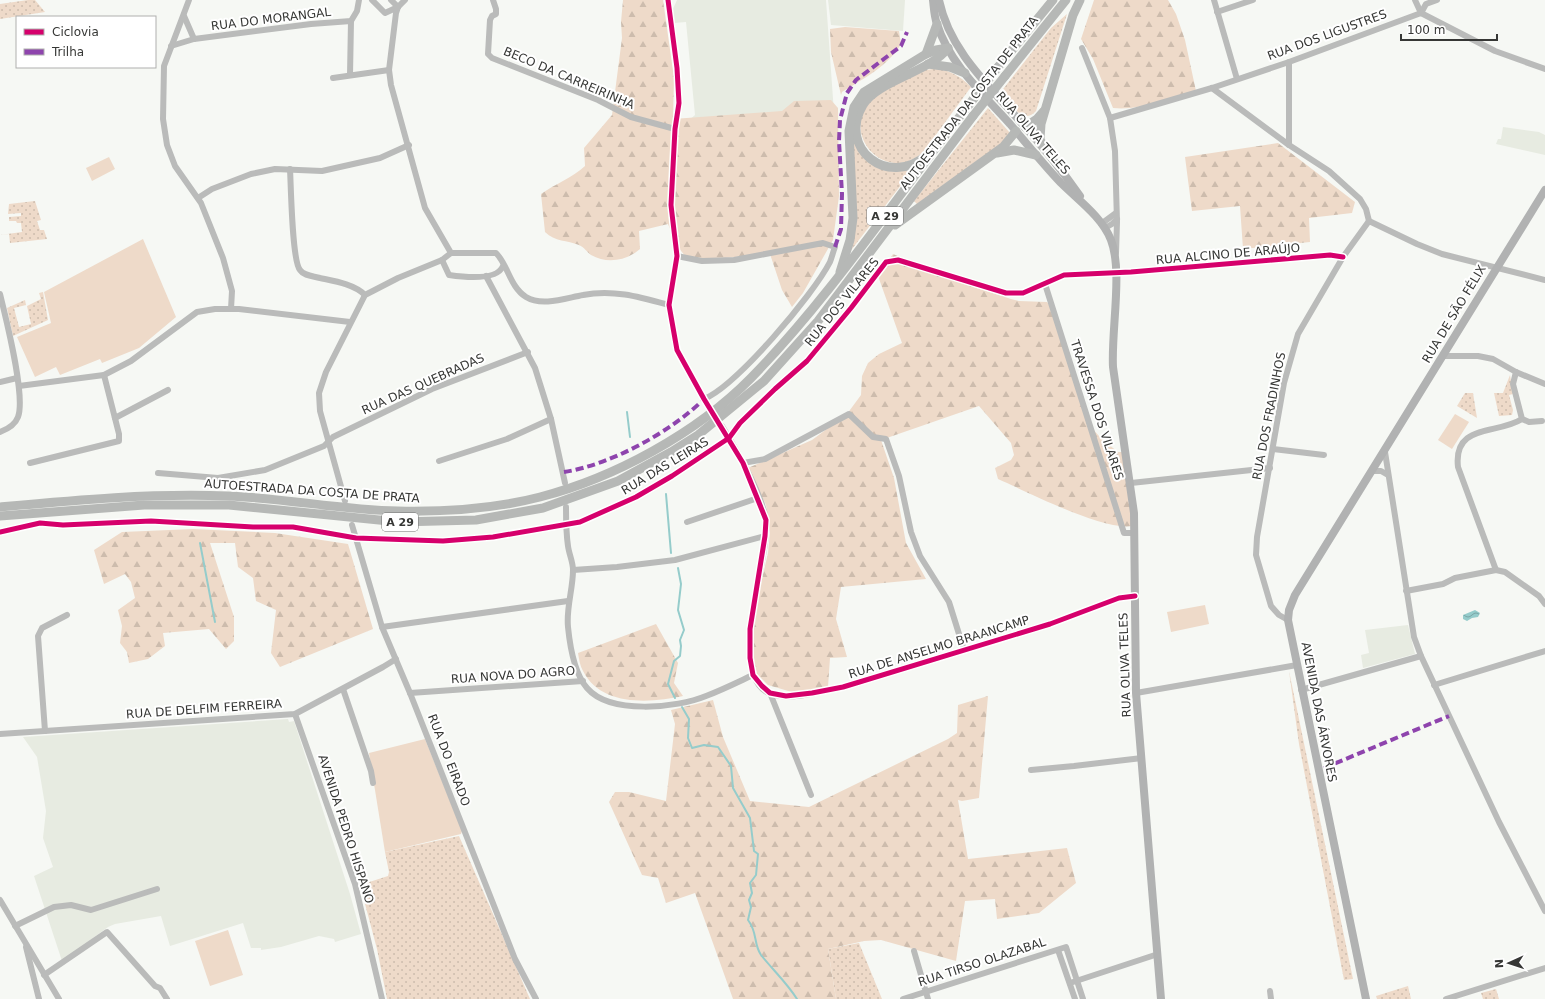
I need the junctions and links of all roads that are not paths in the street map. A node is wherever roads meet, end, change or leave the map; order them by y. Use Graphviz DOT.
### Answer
graph roads {
  1 [pos="189,0"];
  2 [pos="359,0"];
  3 [pos="372,0"];
  4 [pos="391,0"];
  5 [pos="405,0"];
  6 [pos="493,0"];
  7 [pos="668,0"];
  8 [pos="672,0"];
  9 [pos="933,0"];
  10 [pos="939,0"];
  11 [pos="1053,0"];
  12 [pos="1066,0"];
  13 [pos="1080,0"];
  14 [pos="1214,0"];
  15 [pos="1253,0"];
  16 [pos="1414,0"];
  17 [pos="1437,0"];
  18 [pos="398,7"];
  19 [pos="670,8"];
  20 [pos="1217,12"];
  21 [pos="1420,13"];
  22 [pos="184,16"];
  23 [pos="351,21"];
  24 [pos="937,24"];
  25 [pos="952,36"];
  26 [pos="194,39"];
  27 [pos="171,46"];
  28 [pos="948,48"];
  29 [pos="1082,48"];
  30 [pos="961,52"];
  31 [pos="926,54"];
  32 [pos="1289,62"];
  33 [pos="928,64"];
  34 [pos="1545,69"];
  35 [pos="389,70"];
  36 [pos="965,74"];
  37 [pos="350,75"];
  38 [pos="333,78"];
  39 [pos="1238,79"];
  40 [pos="1212,88"];
  41 [pos="1045,110"];
  42 [pos="1110,118"];
  43 [pos="1019,128"];
  44 [pos="675,129"];
  45 [pos="409,145"];
  46 [pos="1289,145"];
  47 [pos="1044,148"];
  48 [pos="932,152"];
  49 [pos="994,154"];
  50 [pos="1036,155"];
  51 [pos="290,170"];
  52 [pos="1545,190"];
  53 [pos="198,198"];
  54 [pos="1092,213"];
  55 [pos="1116,216"];
  56 [pos="1369,221"];
  57 [pos="1103,226"];
  58 [pos="889,230"];
  59 [pos="451,253"];
  60 [pos="677,256"];
  61 [pos="1343,257"];
  62 [pos="1115,259"];
  63 [pos="442,260"];
  64 [pos="503,266"];
  65 [pos="1496,268"];
  66 [pos="1115,272"];
  67 [pos="486,276"];
  68 [pos="837,280"];
  69 [pos="1545,280"];
  70 [pos="1045,284"];
  71 [pos="0,294"];
  72 [pos="365,295"];
  73 [pos="669,305"];
  74 [pos="231,309"];
  75 [pos="350,322"];
  76 [pos="528,352"];
  77 [pos="1443,356"];
  78 [pos="1516,372"];
  79 [pos="104,375"];
  80 [pos="17,378"];
  81 [pos="0,382"];
  82 [pos="1545,384"];
  83 [pos="18,386"];
  84 [pos="168,390"];
  85 [pos="704,399"];
  86 [pos="708,405"];
  87 [pos="115,418"];
  88 [pos="551,419"];
  89 [pos="1522,419"];
  90 [pos="1542,421"];
  91 [pos="722,426"];
  92 [pos="0,432"];
  93 [pos="729,438"];
  94 [pos="329,441"];
  95 [pos="1273,449"];
  96 [pos="1384,452"];
  97 [pos="1324,455"];
  98 [pos="439,461"];
  99 [pos="30,463"];
  100 [pos="744,463"];
  101 [pos="1270,468"];
  102 [pos="1372,471"];
  103 [pos="158,473"];
  104 [pos="1388,475"];
  105 [pos="565,483"];
  106 [pos="1131,483"];
  107 [pos="758,498"];
  108 [pos="345,501"];
  109 [pos="0,507"];
  110 [pos="566,507"];
  111 [pos="0,516"];
  112 [pos="687,522"];
  113 [pos="352,525"];
  114 [pos="566,525"];
  115 [pos="0,532"];
  116 [pos="1134,533"];
  117 [pos="765,536"];
  118 [pos="356,538"];
  119 [pos="573,570"];
  120 [pos="1496,570"];
  121 [pos="1406,591"];
  122 [pos="1135,596"];
  123 [pos="568,601"];
  124 [pos="1545,604"];
  125 [pos="67,615"];
  126 [pos="1288,620"];
  127 [pos="382,627"];
  128 [pos="964,650"];
  129 [pos="1545,651"];
  130 [pos="1421,656"];
  131 [pos="396,659"];
  132 [pos="1297,665"];
  133 [pos="754,674"];
  134 [pos="583,681"];
  135 [pos="1434,685"];
  136 [pos="343,689"];
  137 [pos="1301,690"];
  138 [pos="410,692"];
  139 [pos="770,693"];
  140 [pos="1136,693"];
  141 [pos="295,714"];
  142 [pos="45,731"];
  143 [pos="0,734"];
  144 [pos="1142,758"];
  145 [pos="1031,770"];
  146 [pos="373,783"];
  147 [pos="811,795"];
  148 [pos="157,889"];
  149 [pos="0,900"];
  150 [pos="1545,911"];
  151 [pos="7,912"];
  152 [pos="0,915"];
  153 [pos="15,926"];
  154 [pos="25,942"];
  155 [pos="1058,950"];
  156 [pos="914,952"];
  157 [pos="1158,954"];
  158 [pos="41,968"];
  159 [pos="1545,968"];
  160 [pos="32,973"];
  161 [pos="44,974"];
  162 [pos="1077,981"];
  163 [pos="1070,983"];
  164 [pos="926,991"];
  165 [pos="1270,991"];
  166 [pos="38,999"];
  167 [pos="59,999"];
  168 [pos="167,999"];
  169 [pos="382,999"];
  170 [pos="536,999"];
  171 [pos="903,999"];
  172 [pos="928,999"];
  173 [pos="1075,999"];
  174 [pos="1083,999"];
  175 [pos="1161,999"];
  176 [pos="1271,999"];
  177 [pos="1366,999"];
  178 [pos="1446,999"];
  1 -- 22 [label="street"];
  2 -- 23 [label="street"];
  3 -- 18 [label="street"];
  4 -- 18 [label="street"];
  5 -- 18 [label="street"];
  6 -- 44 [label="street, BECO DA CARREIRINHA"];
  7 -- 19 [label="street"];
  8 -- 19 [label="street"];
  9 -- 24 [label="main road, RUA OLIVA TELES"];
  10 -- 25 [label="main road, RUA OLIVA TELES"];
  11 -- 48 [label="highway, AUTOESTRADA DA COSTA DE PRATA / A 29, bridge"];
  12 -- 58 [label="highway, AUTOESTRADA DA COSTA DE PRATA / A 29, bridge"];
  13 -- 41 [label="highway"];
  14 -- 20 [label="street"];
  15 -- 20 [label="street"];
  16 -- 21 [label="street"];
  17 -- 21 [label="street, RUA DOS LIGUSTRES"];
  18 -- 35 [label="street"];
  19 -- 44 [label="street"];
  20 -- 39 [label="street"];
  21 -- 32 [label="street, RUA DOS LIGUSTRES"];
  21 -- 34 [label="street"];
  22 -- 26 [label="street"];
  22 -- 27 [label="street"];
  23 -- 26 [label="street, RUA DO MORANGAL"];
  23 -- 37 [label="street"];
  24 -- 28 [label="main road, RUA OLIVA TELES"];
  24 -- 31 [label="highway"];
  25 -- 28 [label="main road"];
  25 -- 30 [label="main road, RUA OLIVA TELES"];
  26 -- 27 [label="street, RUA DO MORANGAL"];
  27 -- 53 [label="street"];
  28 -- 30 [label="main road"];
  28 -- 31 [label="highway"];
  28 -- 33 [label="highway"];
  28 -- 36 [label="main road, RUA OLIVA TELES"];
  29 -- 42 [label="street, RUA OLIVA TELES"];
  30 -- 43 [label="main road, RUA OLIVA TELES"];
  31 -- 68 [label="highway"];
  32 -- 39 [label="street, RUA DOS LIGUSTRES"];
  32 -- 46 [label="street"];
  33 -- 36 [label="highway"];
  33 -- 48 [label="highway"];
  35 -- 37 [label="street"];
  35 -- 45 [label="street"];
  36 -- 43 [label="main road, RUA OLIVA TELES"];
  37 -- 38 [label="street"];
  39 -- 40 [label="street, RUA DOS LIGUSTRES"];
  40 -- 42 [label="street, RUA DOS LIGUSTRES"];
  40 -- 46 [label="street"];
  41 -- 43 [label="highway"];
  41 -- 47 [label="highway"];
  42 -- 55 [label="street, RUA OLIVA TELES"];
  43 -- 47 [label="main road, RUA OLIVA TELES"];
  43 -- 49 [label="highway"];
  43 -- 50 [label="main road, RUA OLIVA TELES"];
  44 -- 60 [label="street"];
  45 -- 51 [label="street"];
  45 -- 59 [label="street"];
  46 -- 56 [label="street"];
  47 -- 54 [label="main road, RUA OLIVA TELES"];
  48 -- 68 [label="highway, AUTOESTRADA DA COSTA DE PRATA / A 29"];
  49 -- 50 [label="highway"];
  49 -- 58 [label="highway"];
  50 -- 54 [label="main road, RUA OLIVA TELES"];
  51 -- 53 [label="street"];
  51 -- 72 [label="street"];
  52 -- 65 [label="main road, RUA DE SÃO FÉLIX"];
  53 -- 74 [label="street"];
  54 -- 57 [label="main road, RUA OLIVA TELES"];
  55 -- 57 [label="street"];
  55 -- 62 [label="street, RUA OLIVA TELES"];
  56 -- 61 [label="street, RUA DOS FRADINHOS"];
  56 -- 65 [label="street"];
  57 -- 62 [label="main road, RUA OLIVA TELES"];
  58 -- 111 [label="highway, AUTOESTRADA DA COSTA DE PRATA / A 29"];
  59 -- 63 [label="street"];
  59 -- 64 [label="street"];
  60 -- 73 [label="street"];
  60 -- 85 [label="street"];
  61 -- 66 [label="street, RUA ALCINO DE ARAÚJO"];
  61 -- 95 [label="street, RUA DOS FRADINHOS"];
  62 -- 66 [label="main road, RUA OLIVA TELES"];
  63 -- 67 [label="street"];
  63 -- 72 [label="street"];
  64 -- 67 [label="street"];
  64 -- 73 [label="street"];
  65 -- 69 [label="street"];
  65 -- 77 [label="main road, RUA DE SÃO FÉLIX"];
  66 -- 70 [label="street, RUA DOS VILARES"];
  66 -- 106 [label="main road, RUA OLIVA TELES"];
  67 -- 76 [label="street"];
  68 -- 109 [label="highway, AUTOESTRADA DA COSTA DE PRATA / A 29"];
  70 -- 93 [label="street, RUA DOS VILARES"];
  70 -- 116 [label="street, TRAVESSA DOS VILARES"];
  71 -- 80 [label="street"];
  72 -- 75 [label="street"];
  73 -- 85 [label="street"];
  74 -- 75 [label="street"];
  74 -- 79 [label="street"];
  75 -- 94 [label="street"];
  76 -- 88 [label="street"];
  76 -- 94 [label="street, RUA DAS QUEBRADAS"];
  77 -- 78 [label="street"];
  77 -- 96 [label="main road, RUA DE SÃO FÉLIX"];
  78 -- 82 [label="street"];
  78 -- 89 [label="street"];
  79 -- 83 [label="street"];
  79 -- 87 [label="street"];
  80 -- 81 [label="street"];
  80 -- 83 [label="street"];
  83 -- 92 [label="street"];
  84 -- 87 [label="street"];
  85 -- 86 [label="street"];
  87 -- 99 [label="street"];
  88 -- 98 [label="street"];
  88 -- 105 [label="street"];
  89 -- 90 [label="street"];
  89 -- 120 [label="street"];
  91 -- 93 [label="street"];
  93 -- 100 [label="street"];
  93 -- 114 [label="street, RUA DAS LEIRAS"];
  94 -- 103 [label="street, RUA DAS QUEBRADAS"];
  94 -- 108 [label="street"];
  95 -- 97 [label="street"];
  95 -- 101 [label="street, RUA DOS FRADINHOS"];
  96 -- 102 [label="main road, AVENIDA DAS ÁRVORES"];
  96 -- 104 [label="street"];
  100 -- 107 [label="street"];
  100 -- 128 [label="street"];
  101 -- 106 [label="street"];
  101 -- 126 [label="street, RUA DOS FRADINHOS"];
  102 -- 104 [label="street"];
  102 -- 126 [label="main road, AVENIDA DAS ÁRVORES"];
  104 -- 121 [label="street"];
  106 -- 116 [label="main road, RUA OLIVA TELES"];
  107 -- 112 [label="street"];
  107 -- 117 [label="street"];
  110 -- 114 [label="street, RUA NOVA DO AGRO"];
  113 -- 118 [label="street, RUA DO EIRADO"];
  114 -- 118 [label="street, RUA DAS LEIRAS"];
  114 -- 119 [label="street, RUA NOVA DO AGRO"];
  115 -- 118 [label="street, RUA DAS LEIRAS"];
  116 -- 122 [label="main road, RUA OLIVA TELES"];
  117 -- 119 [label="street"];
  117 -- 133 [label="street"];
  118 -- 127 [label="street, RUA DO EIRADO"];
  119 -- 123 [label="street, RUA NOVA DO AGRO"];
  120 -- 121 [label="street"];
  120 -- 124 [label="street"];
  121 -- 130 [label="street"];
  122 -- 128 [label="street, RUA DE ANSELMO BRAANCAMP"];
  122 -- 140 [label="main road, RUA OLIVA TELES"];
  123 -- 127 [label="street"];
  123 -- 134 [label="street, RUA NOVA DO AGRO"];
  125 -- 142 [label="street"];
  126 -- 132 [label="main road, AVENIDA DAS ÁRVORES"];
  127 -- 131 [label="street, RUA DO EIRADO"];
  128 -- 139 [label="street, RUA DE ANSELMO BRAANCAMP"];
  129 -- 135 [label="street"];
  130 -- 135 [label="street"];
  130 -- 137 [label="street"];
  131 -- 136 [label="street, RUA DE DELFIM FERREIRA"];
  131 -- 138 [label="street, RUA DO EIRADO"];
  132 -- 137 [label="main road, AVENIDA DAS ÁRVORES"];
  132 -- 140 [label="street"];
  133 -- 134 [label="street"];
  133 -- 139 [label="street"];
  134 -- 138 [label="street, RUA NOVA DO AGRO"];
  135 -- 150 [label="street"];
  136 -- 141 [label="street, RUA DE DELFIM FERREIRA"];
  136 -- 146 [label="street"];
  137 -- 177 [label="main road, AVENIDA DAS ÁRVORES"];
  138 -- 170 [label="street, RUA DO EIRADO"];
  139 -- 147 [label="street"];
  140 -- 144 [label="main road, RUA OLIVA TELES"];
  141 -- 142 [label="street, RUA DE DELFIM FERREIRA"];
  141 -- 169 [label="street, AVENIDA PEDRO HISPANO"];
  142 -- 143 [label="street, RUA DE DELFIM FERREIRA"];
  144 -- 145 [label="street"];
  144 -- 157 [label="main road, RUA OLIVA TELES"];
  148 -- 153 [label="street"];
  149 -- 151 [label="street"];
  151 -- 152 [label="street"];
  151 -- 153 [label="street"];
  153 -- 154 [label="street"];
  154 -- 158 [label="street"];
  154 -- 160 [label="street"];
  155 -- 162 [label="street"];
  155 -- 163 [label="street, RUA TIRSO OLAZABAL"];
  155 -- 164 [label="street, RUA TIRSO OLAZABAL"];
  156 -- 164 [label="street"];
  157 -- 162 [label="street"];
  157 -- 175 [label="main road, RUA OLIVA TELES"];
  158 -- 160 [label="street"];
  158 -- 161 [label="street"];
  159 -- 178 [label="street"];
  160 -- 166 [label="street"];
  161 -- 167 [label="street"];
  161 -- 168 [label="street"];
  162 -- 163 [label="street"];
  162 -- 174 [label="street"];
  163 -- 173 [label="street, RUA TIRSO OLAZABAL"];
  164 -- 171 [label="street, RUA TIRSO OLAZABAL"];
  164 -- 172 [label="street"];
  165 -- 176 [label="street"];
}
